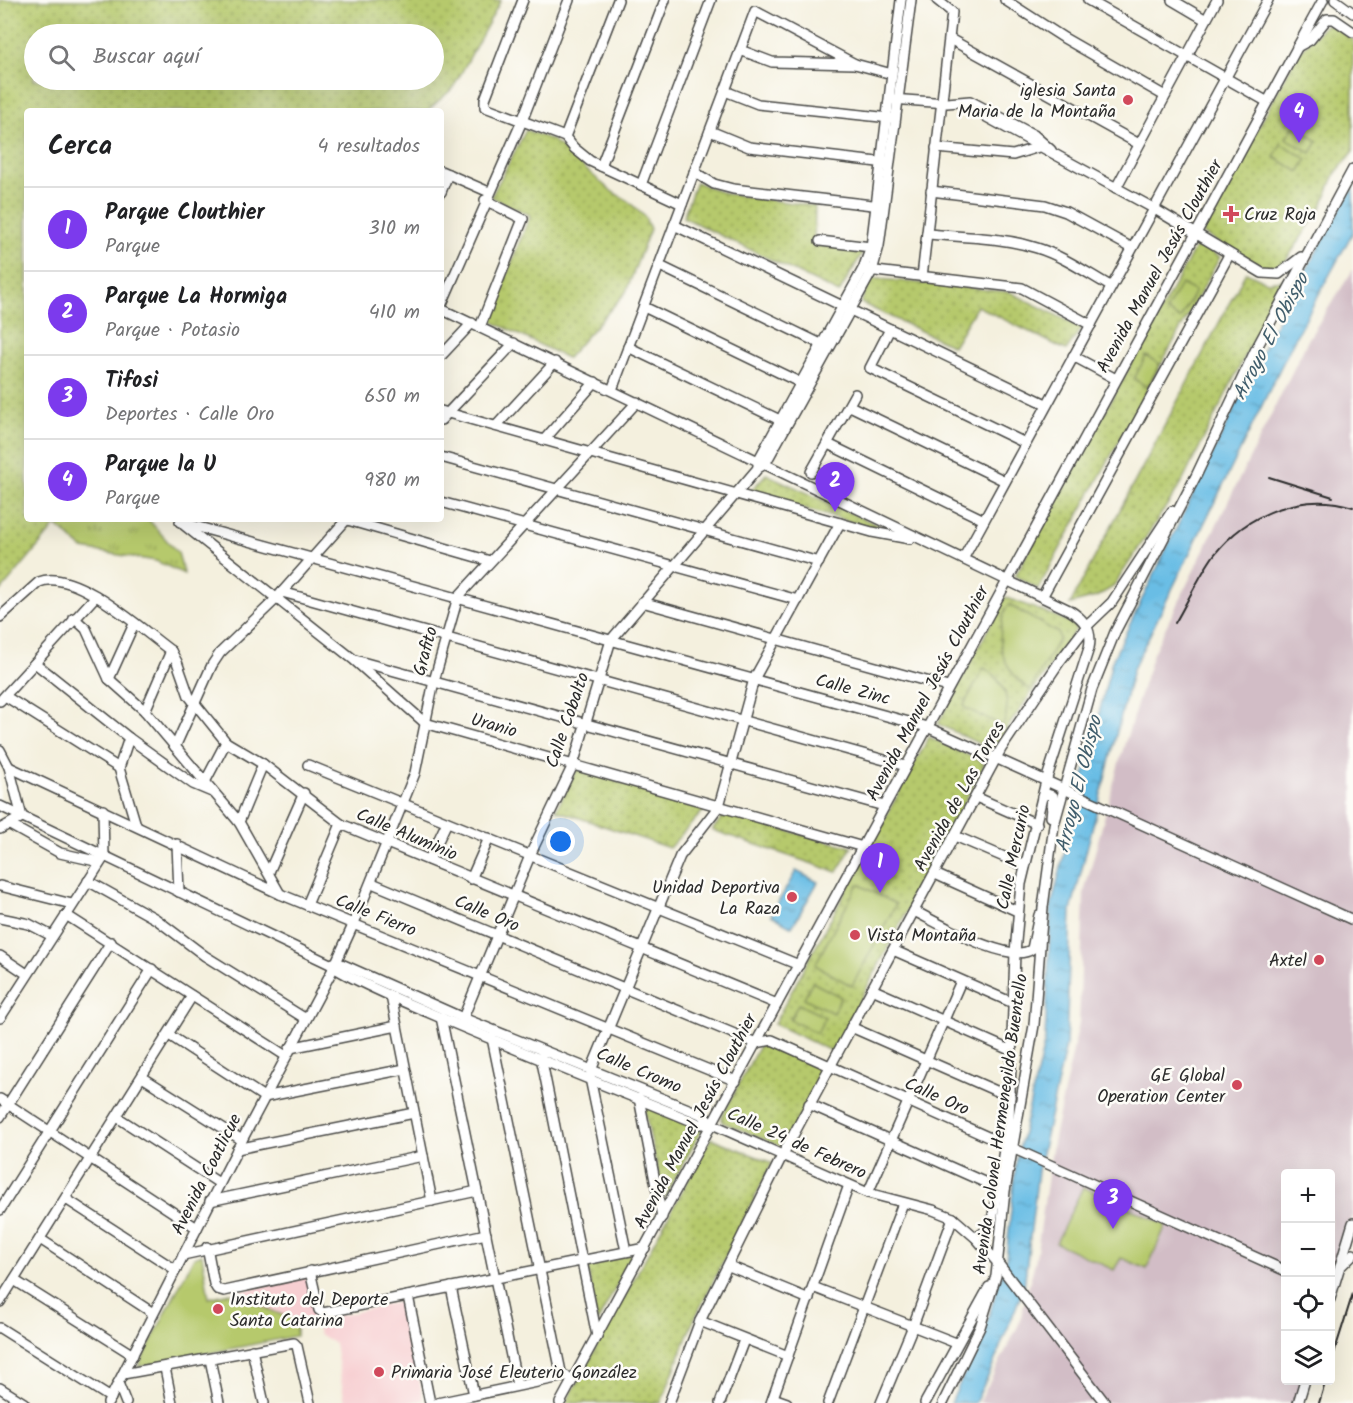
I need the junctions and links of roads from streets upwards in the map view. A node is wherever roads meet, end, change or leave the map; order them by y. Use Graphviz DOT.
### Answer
graph roads {
  1 [pos="523,0"];
  2 [pos="569,0"];
  3 [pos="618,0"];
  4 [pos="665,0"];
  5 [pos="711,0"];
  6 [pos="901,0"];
  7 [pos="910,0"];
  8 [pos="937,0"];
  9 [pos="1005,0"];
  10 [pos="1088,0"];
  11 [pos="1172,0"];
  12 [pos="1217,0"];
  13 [pos="1268,0"];
  14 [pos="1323,0"];
  15 [pos="1335,0"];
  16 [pos="1353,13"];
  17 [pos="1206,20"];
  18 [pos="1353,32"];
  19 [pos="950,39"];
  20 [pos="1297,47"];
  21 [pos="740,50"];
  22 [pos="1187,58"];
  23 [pos="855,64"];
  24 [pos="892,74"];
  25 [pos="1225,79"];
  26 [pos="725,90"];
  27 [pos="1166,96"];
  28 [pos="893,99"];
  29 [pos="1266,101"];
  30 [pos="941,102"];
  31 [pos="890,118"];
  32 [pos="522,121"];
  33 [pos="710,131"];
  34 [pos="565,137"];
  35 [pos="1139,144"];
  36 [pos="936,148"];
  37 [pos="1046,148"];
  38 [pos="884,163"];
  39 [pos="601,166"];
  40 [pos="1353,169"];
  41 [pos="445,172"];
  42 [pos="694,172"];
  43 [pos="641,185"];
  44 [pos="1116,188"];
  45 [pos="931,191"];
  46 [pos="487,196"];
  47 [pos="682,204"];
  48 [pos="879,206"];
  49 [pos="1153,208"];
  50 [pos="674,225"];
  51 [pos="927,234"];
  52 [pos="1196,234"];
  53 [pos="820,241"];
  54 [pos="871,247"];
  55 [pos="1132,248"];
  56 [pos="1307,251"];
  57 [pos="1229,255"];
  58 [pos="660,266"];
  59 [pos="867,270"];
  60 [pos="922,277"];
  61 [pos="1110,286"];
  62 [pos="444,300"];
  63 [pos="644,307"];
  64 [pos="846,308"];
  65 [pos="444,309"];
  66 [pos="476,325"];
  67 [pos="1091,325"];
  68 [pos="890,329"];
  69 [pos="514,343"];
  70 [pos="826,346"];
  71 [pos="628,347"];
  72 [pos="444,353"];
  73 [pos="1073,356"];
  74 [pos="555,363"];
  75 [pos="1116,379"];
  76 [pos="595,382"];
  77 [pos="801,383"];
  78 [pos="612,390"];
  79 [pos="855,394"];
  80 [pos="637,402"];
  81 [pos="1046,404"];
  82 [pos="850,406"];
  83 [pos="444,414"];
  84 [pos="444,415"];
  85 [pos="785,422"];
  86 [pos="496,426"];
  87 [pos="544,440"];
  88 [pos="1025,443"];
  89 [pos="828,444"];
  90 [pos="592,453"];
  91 [pos="444,458"];
  92 [pos="760,465"];
  93 [pos="811,472"];
  94 [pos="1197,474"];
  95 [pos="1005,480"];
  96 [pos="558,489"];
  97 [pos="739,494"];
  98 [pos="444,503"];
  99 [pos="984,520"];
  100 [pos="182,522"];
  101 [pos="186,522"];
  102 [pos="343,522"];
  103 [pos="356,522"];
  104 [pos="840,523"];
  105 [pos="524,524"];
  106 [pos="706,531"];
  107 [pos="918,540"];
  108 [pos="313,557"];
  109 [pos="963,559"];
  110 [pos="490,561"];
  111 [pos="819,562"];
  112 [pos="675,566"];
  113 [pos="1006,580"];
  114 [pos="96,596"];
  115 [pos="278,596"];
  116 [pos="458,597"];
  117 [pos="1042,597"];
  118 [pos="798,600"];
  119 [pos="642,602"];
  120 [pos="0,617"];
  121 [pos="74,618"];
  122 [pos="134,624"];
  123 [pos="1087,626"];
  124 [pos="446,639"];
  125 [pos="611,640"];
  126 [pos="776,640"];
  127 [pos="171,651"];
  128 [pos="353,659"];
  129 [pos="35,663"];
  130 [pos="109,679"];
  131 [pos="754,679"];
  132 [pos="434,681"];
  133 [pos="598,681"];
  134 [pos="948,687"];
  135 [pos="2,699"];
  136 [pos="195,706"];
  137 [pos="145,711"];
  138 [pos="741,721"];
  139 [pos="425,723"];
  140 [pos="586,723"];
  141 [pos="927,727"];
  142 [pos="129,738"];
  143 [pos="226,742"];
  144 [pos="175,747"];
  145 [pos="0,750"];
  146 [pos="997,758"];
  147 [pos="731,763"];
  148 [pos="263,764"];
  149 [pos="308,765"];
  150 [pos="573,765"];
  151 [pos="906,766"];
  152 [pos="9,767"];
  153 [pos="119,768"];
  154 [pos="1046,781"];
  155 [pos="204,782"];
  156 [pos="1066,791"];
  157 [pos="214,793"];
  158 [pos="304,793"];
  159 [pos="976,797"];
  160 [pos="1042,797"];
  161 [pos="404,804"];
  162 [pos="0,806"];
  163 [pos="719,806"];
  164 [pos="884,806"];
  165 [pos="103,810"];
  166 [pos="22,817"];
  167 [pos="239,822"];
  168 [pos="447,822"];
  169 [pos="341,824"];
  170 [pos="1037,824"];
  171 [pos="136,825"];
  172 [pos="1054,825"];
  173 [pos="5,827"];
  174 [pos="955,836"];
  175 [pos="489,838"];
  176 [pos="177,844"];
  177 [pos="388,844"];
  178 [pos="863,847"];
  179 [pos="531,856"];
  180 [pos="102,860"];
  181 [pos="429,860"];
  182 [pos="1025,866"];
  183 [pos="269,873"];
  184 [pos="934,874"];
  185 [pos="471,879"];
  186 [pos="88,881"];
  187 [pos="372,883"];
  188 [pos="0,886"];
  189 [pos="179,892"];
  190 [pos="280,894"];
  191 [pos="513,895"];
  192 [pos="72,904"];
  193 [pos="307,905"];
  194 [pos="1043,907"];
  195 [pos="659,909"];
  196 [pos="914,911"];
  197 [pos="1017,911"];
  198 [pos="66,915"];
  199 [pos="0,918"];
  200 [pos="1353,920"];
  201 [pos="354,923"];
  202 [pos="497,935"];
  203 [pos="52,936"];
  204 [pos="111,942"];
  205 [pos="641,948"];
  206 [pos="893,950"];
  207 [pos="1015,952"];
  208 [pos="0,956"];
  209 [pos="333,965"];
  210 [pos="799,965"];
  211 [pos="152,969"];
  212 [pos="27,974"];
  213 [pos="481,975"];
  214 [pos="961,981"];
  215 [pos="625,988"];
  216 [pos="872,989"];
  217 [pos="192,996"];
  218 [pos="392,996"];
  219 [pos="777,1004"];
  220 [pos="1013,1004"];
  221 [pos="2,1012"];
  222 [pos="441,1017"];
  223 [pos="463,1018"];
  224 [pos="306,1019"];
  225 [pos="768,1020"];
  226 [pos="944,1021"];
  227 [pos="397,1026"];
  228 [pos="608,1028"];
  229 [pos="851,1028"];
  230 [pos="169,1035"];
  231 [pos="492,1038"];
  232 [pos="772,1040"];
  233 [pos="756,1043"];
  234 [pos="1012,1051"];
  235 [pos="288,1052"];
  236 [pos="541,1058"];
  237 [pos="928,1062"];
  238 [pos="830,1067"];
  239 [pos="405,1070"];
  240 [pos="591,1073"];
  241 [pos="142,1077"];
  242 [pos="736,1081"];
  243 [pos="264,1097"];
  244 [pos="1010,1097"];
  245 [pos="639,1098"];
  246 [pos="4,1101"];
  247 [pos="909,1101"];
  248 [pos="809,1104"];
  249 [pos="414,1113"];
  250 [pos="0,1117"];
  251 [pos="117,1117"];
  252 [pos="1013,1121"];
  253 [pos="712,1124"];
  254 [pos="50,1130"];
  255 [pos="242,1140"];
  256 [pos="891,1141"];
  257 [pos="1011,1148"];
  258 [pos="237,1149"];
  259 [pos="423,1156"];
  260 [pos="782,1156"];
  261 [pos="90,1158"];
  262 [pos="219,1183"];
  263 [pos="849,1185"];
  264 [pos="1001,1190"];
  265 [pos="477,1191"];
  266 [pos="868,1193"];
  267 [pos="66,1198"];
  268 [pos="210,1201"];
  269 [pos="432,1201"];
  270 [pos="903,1203"];
  271 [pos="0,1210"];
  272 [pos="662,1217"];
  273 [pos="953,1218"];
  274 [pos="197,1228"];
  275 [pos="1352,1231"];
  276 [pos="486,1234"];
  277 [pos="976,1238"];
  278 [pos="40,1239"];
  279 [pos="207,1247"];
  280 [pos="645,1248"];
  281 [pos="626,1251"];
  282 [pos="1353,1254"];
  283 [pos="183,1255"];
  284 [pos="581,1260"];
  285 [pos="998,1262"];
  286 [pos="729,1266"];
  287 [pos="539,1269"];
  288 [pos="1281,1269"];
  289 [pos="1339,1269"];
  290 [pos="176,1270"];
  291 [pos="310,1271"];
  292 [pos="996,1276"];
  293 [pos="496,1277"];
  294 [pos="14,1280"];
  295 [pos="1335,1282"];
  296 [pos="451,1287"];
  297 [pos="813,1287"];
  298 [pos="408,1296"];
  299 [pos="809,1299"];
  300 [pos="0,1302"];
  301 [pos="864,1308"];
  302 [pos="153,1313"];
  303 [pos="700,1321"];
  304 [pos="913,1326"];
  305 [pos="0,1328"];
  306 [pos="597,1336"];
  307 [pos="744,1340"];
  308 [pos="956,1343"];
  309 [pos="252,1350"];
  310 [pos="133,1355"];
  311 [pos="788,1356"];
  312 [pos="210,1359"];
  313 [pos="165,1368"];
  314 [pos="576,1375"];
  315 [pos="562,1377"];
  316 [pos="121,1379"];
  317 [pos="517,1385"];
  318 [pos="1303,1385"];
  319 [pos="0,1388"];
  320 [pos="474,1395"];
  321 [pos="109,1400"];
  322 [pos="772,1401"];
  323 [pos="24,1403"];
  324 [pos="126,1403"];
  325 [pos="172,1403"];
  326 [pos="219,1403"];
  327 [pos="264,1403"];
  328 [pos="310,1403"];
  329 [pos="430,1403"];
  330 [pos="437,1403"];
  331 [pos="561,1403"];
  332 [pos="669,1403"];
  333 [pos="720,1403"];
  334 [pos="787,1403"];
  335 [pos="828,1403"];
  336 [pos="881,1403"];
  337 [pos="925,1403"];
  338 [pos="943,1403"];
  339 [pos="1105,1403"];
  340 [pos="1298,1403"];
  1 -- 32 [label="street"];
  2 -- 32 [label="street"];
  3 -- 34 [label="street"];
  4 -- 39 [label="street"];
  5 -- 43 [label="street"];
  6 -- 24 [label="street"];
  7 -- 28 [label="street"];
  8 -- 19 [label="street"];
  9 -- 27 [label="street"];
  10 -- 22 [label="street"];
  11 -- 17 [label="street"];
  12 -- 17 [label="street"];
  13 -- 25 [label="street"];
  14 -- 20 [label="street, Avenida Manuel Jesús Clouthier"];
  15 -- 16 [label="street"];
  17 -- 22 [label="street"];
  18 -- 20 [label="street"];
  19 -- 30 [label="street"];
  19 -- 35 [label="street"];
  20 -- 29 [label="street, Avenida Manuel Jesús Clouthier"];
  21 -- 23 [label="street"];
  21 -- 23 [label="street"];
  21 -- 26 [label="street"];
  22 -- 25 [label="street"];
  22 -- 27 [label="street"];
  23 -- 24 [label="street"];
  24 -- 28 [label="street"];
  25 -- 29 [label="street"];
  25 -- 49 [label="street"];
  26 -- 31 [label="street"];
  26 -- 33 [label="street"];
  27 -- 35 [label="street"];
  28 -- 30 [label="street"];
  28 -- 31 [label="street"];
  29 -- 52 [label="street, Avenida Manuel Jesús Clouthier"];
  30 -- 36 [label="street"];
  30 -- 37 [label="street"];
  31 -- 38 [label="street"];
  32 -- 34 [label="street"];
  32 -- 46 [label="street"];
  33 -- 38 [label="street"];
  33 -- 42 [label="street"];
  34 -- 39 [label="street"];
  35 -- 44 [label="street"];
  36 -- 37 [label="street"];
  36 -- 45 [label="street"];
  37 -- 44 [label="street"];
  38 -- 48 [label="street"];
  39 -- 43 [label="street"];
  40 -- 56 [label="street"];
  41 -- 46 [label="street"];
  42 -- 47 [label="street"];
  42 -- 48 [label="street"];
  43 -- 47 [label="street"];
  44 -- 49 [label="street"];
  45 -- 51 [label="street"];
  45 -- 55 [label="street"];
  46 -- 62 [label="street"];
  46 -- 66 [label="street"];
  47 -- 50 [label="street"];
  48 -- 54 [label="street"];
  48 -- 59 [label="street"];
  49 -- 52 [label="street"];
  49 -- 55 [label="street"];
  50 -- 58 [label="street"];
  50 -- 64 [label="street"];
  51 -- 60 [label="street"];
  51 -- 61 [label="street"];
  52 -- 57 [label="street"];
  52 -- 75 [label="street, Avenida Manuel Jesús Clouthier"];
  53 -- 54 [label="street"];
  54 -- 59 [label="street"];
  55 -- 61 [label="street"];
  56 -- 57 [label="street"];
  56 -- 94 [label="street"];
  57 -- 117 [label="street"];
  58 -- 63 [label="street"];
  58 -- 70 [label="street"];
  59 -- 60 [label="street"];
  59 -- 64 [label="street"];
  60 -- 67 [label="street"];
  61 -- 67 [label="street"];
  63 -- 71 [label="street"];
  63 -- 77 [label="street"];
  64 -- 68 [label="street"];
  64 -- 70 [label="street"];
  65 -- 66 [label="street"];
  66 -- 69 [label="street"];
  66 -- 72 [label="street"];
  67 -- 73 [label="street"];
  68 -- 81 [label="street"];
  68 -- 88 [label="street"];
  69 -- 74 [label="street"];
  69 -- 83 [label="street"];
  70 -- 77 [label="street"];
  70 -- 85 [label="street"];
  71 -- 78 [label="street"];
  71 -- 85 [label="street"];
  73 -- 75 [label="street"];
  73 -- 81 [label="street"];
  74 -- 76 [label="street"];
  74 -- 86 [label="street"];
  75 -- 113 [label="street, Avenida Manuel Jesús Clouthier"];
  76 -- 78 [label="street"];
  76 -- 87 [label="street"];
  77 -- 85 [label="street"];
  78 -- 80 [label="street"];
  79 -- 82 [label="street"];
  80 -- 90 [label="street, Grafito"];
  80 -- 92 [label="street"];
  81 -- 88 [label="street"];
  82 -- 89 [label="street"];
  82 -- 95 [label="street"];
  84 -- 86 [label="street"];
  85 -- 92 [label="street, Calle Cobalto"];
  86 -- 87 [label="street"];
  87 -- 90 [label="street"];
  88 -- 95 [label="street"];
  89 -- 93 [label="street"];
  89 -- 99 [label="street"];
  90 -- 96 [label="street, Grafito"];
  90 -- 97 [label="street"];
  91 -- 96 [label="street"];
  92 -- 97 [label="street, Calle Cobalto"];
  92 -- 107 [label="street"];
  94 -- 123 [label="street, Avenida de Las Torres"];
  94 -- 156 [label="street, Avenida Colonel Hermenegildo Buentello"];
  95 -- 99 [label="street"];
  96 -- 105 [label="street, Grafito"];
  96 -- 106 [label="street"];
  97 -- 104 [label="street"];
  97 -- 106 [label="street, Calle Cobalto"];
  98 -- 105 [label="street"];
  99 -- 109 [label="street"];
  100 -- 115 [label="street, Uranio"];
  101 -- 108 [label="street, Calle Zinc"];
  102 -- 108 [label="street"];
  103 -- 110 [label="street"];
  104 -- 107 [label="street"];
  104 -- 111 [label="street"];
  105 -- 110 [label="street, Grafito"];
  105 -- 112 [label="street"];
  106 -- 111 [label="street"];
  106 -- 112 [label="street, Calle Cobalto"];
  107 -- 109 [label="street"];
  108 -- 115 [label="street"];
  108 -- 116 [label="street, Calle Zinc"];
  109 -- 113 [label="street"];
  110 -- 116 [label="street, Grafito"];
  111 -- 118 [label="street"];
  112 -- 118 [label="street"];
  112 -- 119 [label="street, Calle Cobalto"];
  113 -- 117 [label="street"];
  113 -- 134 [label="street, Avenida Manuel Jesús Clouthier"];
  114 -- 120 [label="street"];
  114 -- 121 [label="street"];
  114 -- 122 [label="street"];
  115 -- 124 [label="street"];
  115 -- 128 [label="street, Uranio"];
  115 -- 136 [label="street"];
  116 -- 124 [label="street, Grafito"];
  116 -- 125 [label="street, Calle Zinc"];
  117 -- 123 [label="street"];
  118 -- 126 [label="street"];
  119 -- 125 [label="street, Calle Cobalto"];
  119 -- 126 [label="street"];
  121 -- 129 [label="street"];
  121 -- 130 [label="street"];
  122 -- 127 [label="street"];
  122 -- 130 [label="street"];
  123 -- 146 [label="street, Avenida de Las Torres"];
  123 -- 154 [label="street, Calle Mercurio"];
  124 -- 132 [label="street, Grafito"];
  124 -- 133 [label="street"];
  125 -- 131 [label="street, Calle Zinc"];
  125 -- 133 [label="street, Calle Cobalto"];
  126 -- 131 [label="street"];
  126 -- 134 [label="street"];
  127 -- 136 [label="street, Calle Aluminio"];
  127 -- 137 [label="street"];
  128 -- 132 [label="street"];
  128 -- 139 [label="street, Uranio"];
  129 -- 135 [label="street"];
  129 -- 142 [label="street"];
  130 -- 137 [label="street"];
  131 -- 138 [label="street"];
  131 -- 141 [label="street, Calle Zinc"];
  132 -- 139 [label="street, Grafito"];
  132 -- 140 [label="street"];
  133 -- 138 [label="street"];
  133 -- 140 [label="street, Calle Cobalto"];
  134 -- 141 [label="street, Avenida Manuel Jesús Clouthier"];
  135 -- 153 [label="street"];
  136 -- 143 [label="street, Calle Aluminio"];
  136 -- 144 [label="street"];
  137 -- 144 [label="street"];
  138 -- 147 [label="street"];
  138 -- 151 [label="street"];
  139 -- 150 [label="street, Uranio"];
  139 -- 161 [label="street, Grafito"];
  140 -- 147 [label="street"];
  140 -- 150 [label="street, Calle Cobalto"];
  141 -- 146 [label="street, Calle Zinc"];
  141 -- 151 [label="street, Avenida Manuel Jesús Clouthier"];
  142 -- 153 [label="street"];
  142 -- 157 [label="street"];
  143 -- 148 [label="street, Calle Aluminio"];
  143 -- 155 [label="street"];
  144 -- 155 [label="street"];
  145 -- 152 [label="street"];
  146 -- 154 [label="street, Calle Zinc"];
  146 -- 159 [label="street, Avenida de Las Torres"];
  147 -- 163 [label="street"];
  147 -- 164 [label="street"];
  148 -- 158 [label="street, Calle Aluminio"];
  148 -- 167 [label="street"];
  149 -- 161 [label="street"];
  150 -- 163 [label="street, Uranio"];
  150 -- 179 [label="street, Calle Cobalto"];
  151 -- 164 [label="street, Avenida Manuel Jesús Clouthier"];
  152 -- 165 [label="street, Calle Fierro"];
  152 -- 166 [label="street"];
  153 -- 171 [label="street"];
  154 -- 156 [label="street, Calle Zinc"];
  154 -- 160 [label="street, Calle Mercurio"];
  155 -- 157 [label="street"];
  156 -- 172 [label="street, Avenida Colonel Hermenegildo Buentello"];
  156 -- 200 [label="street, Calle Zinc"];
  157 -- 167 [label="street"];
  158 -- 169 [label="street, Calle Aluminio"];
  158 -- 183 [label="street"];
  159 -- 170 [label="street"];
  159 -- 174 [label="street, Avenida de Las Torres"];
  160 -- 170 [label="street, Calle Mercurio"];
  160 -- 172 [label="street"];
  161 -- 168 [label="street"];
  161 -- 177 [label="street, Grafito"];
  162 -- 166 [label="street, Calle Cromo"];
  163 -- 178 [label="street, Uranio"];
  163 -- 195 [label="street"];
  164 -- 178 [label="street, Avenida Manuel Jesús Clouthier"];
  165 -- 171 [label="street, Calle Fierro"];
  165 -- 180 [label="street"];
  166 -- 173 [label="street"];
  166 -- 180 [label="street, Calle Cromo"];
  167 -- 183 [label="street"];
  168 -- 175 [label="street"];
  168 -- 181 [label="street"];
  169 -- 177 [label="street, Calle Aluminio"];
  169 -- 193 [label="street"];
  170 -- 182 [label="street, Calle Mercurio"];
  171 -- 176 [label="street, Calle Fierro"];
  172 -- 194 [label="street, Avenida Colonel Hermenegildo Buentello"];
  173 -- 180 [label="street"];
  174 -- 182 [label="street"];
  174 -- 184 [label="street, Avenida de Las Torres"];
  175 -- 179 [label="street"];
  175 -- 185 [label="street"];
  176 -- 189 [label="street"];
  176 -- 190 [label="street, Calle Fierro"];
  177 -- 181 [label="street, Calle Aluminio"];
  177 -- 187 [label="street, Grafito"];
  178 -- 210 [label="street, Avenida Manuel Jesús Clouthier"];
  179 -- 191 [label="street, Calle Cobalto"];
  179 -- 195 [label="street"];
  180 -- 186 [label="street"];
  180 -- 189 [label="street, Calle Cromo"];
  181 -- 185 [label="street, Calle Aluminio"];
  182 -- 197 [label="street, Calle Mercurio"];
  183 -- 190 [label="street"];
  184 -- 196 [label="street, Avenida de Las Torres"];
  184 -- 197 [label="street"];
  185 -- 191 [label="street, Calle Aluminio"];
  186 -- 192 [label="street"];
  186 -- 224 [label="street"];
  187 -- 201 [label="street, Grafito"];
  187 -- 202 [label="street, Calle Oro"];
  188 -- 192 [label="street"];
  189 -- 209 [label="street, Calle Cromo"];
  190 -- 193 [label="street, Calle Fierro"];
  191 -- 202 [label="street, Calle Cobalto"];
  191 -- 205 [label="street, Calle Aluminio"];
  192 -- 198 [label="street"];
  193 -- 201 [label="street, Calle Fierro"];
  194 -- 207 [label="street"];
  194 -- 252 [label="street, Avenida Colonel Hermenegildo Buentello"];
  195 -- 205 [label="street"];
  195 -- 210 [label="street"];
  196 -- 206 [label="street, Avenida de Las Torres"];
  196 -- 207 [label="street"];
  197 -- 207 [label="street, Calle Mercurio"];
  198 -- 203 [label="street"];
  198 -- 204 [label="street"];
  199 -- 203 [label="street"];
  201 -- 209 [label="street, Grafito"];
  201 -- 213 [label="street, Calle Fierro"];
  202 -- 213 [label="street, Calle Cobalto"];
  202 -- 215 [label="street, Calle Oro"];
  203 -- 212 [label="street"];
  204 -- 211 [label="street"];
  204 -- 246 [label="street"];
  205 -- 215 [label="street"];
  205 -- 219 [label="street, Calle Aluminio"];
  206 -- 214 [label="street"];
  206 -- 216 [label="street, Avenida de Las Torres"];
  207 -- 220 [label="street, Calle Mercurio"];
  208 -- 212 [label="street"];
  209 -- 218 [label="street, Calle Cromo"];
  209 -- 223 [label="street, Calle Cromo"];
  209 -- 224 [label="street, Avenida Coatlicue"];
  210 -- 219 [label="street, Avenida Manuel Jesús Clouthier"];
  211 -- 217 [label="street"];
  211 -- 254 [label="street"];
  212 -- 221 [label="street"];
  213 -- 223 [label="street, Calle Cobalto"];
  213 -- 228 [label="street, Calle Fierro"];
  214 -- 220 [label="street"];
  214 -- 226 [label="street"];
  215 -- 228 [label="street"];
  215 -- 233 [label="street, Calle Oro"];
  216 -- 226 [label="street"];
  216 -- 229 [label="street, Avenida de Las Torres"];
  217 -- 230 [label="street"];
  217 -- 235 [label="street"];
  218 -- 222 [label="street, Calle Cromo"];
  218 -- 227 [label="street"];
  219 -- 225 [label="street, Avenida Manuel Jesús Clouthier"];
  220 -- 234 [label="street, Calle Mercurio"];
  222 -- 231 [label="street, Calle Cromo"];
  222 -- 265 [label="street"];
  223 -- 240 [label="street, Calle Cromo"];
  224 -- 235 [label="street, Avenida Coatlicue"];
  225 -- 232 [label="street"];
  225 -- 233 [label="street, Avenida Manuel Jesús Clouthier"];
  226 -- 234 [label="street"];
  226 -- 237 [label="street"];
  227 -- 235 [label="street"];
  227 -- 239 [label="street"];
  228 -- 240 [label="street"];
  228 -- 242 [label="street, Calle Fierro"];
  229 -- 237 [label="street"];
  229 -- 238 [label="street, Avenida de Las Torres"];
  230 -- 241 [label="street"];
  230 -- 243 [label="street"];
  231 -- 236 [label="street, Calle Cromo"];
  231 -- 287 [label="street"];
  232 -- 233 [label="street"];
  232 -- 238 [label="street, Calle Oro"];
  233 -- 242 [label="street, Avenida Manuel Jesús Clouthier"];
  234 -- 244 [label="street, Calle Mercurio"];
  235 -- 243 [label="street, Avenida Coatlicue"];
  236 -- 240 [label="street, Calle Cromo"];
  236 -- 284 [label="street"];
  237 -- 244 [label="street"];
  237 -- 247 [label="street"];
  238 -- 247 [label="street, Calle Oro"];
  238 -- 248 [label="street, Avenida de Las Torres"];
  239 -- 243 [label="street"];
  239 -- 249 [label="street"];
  240 -- 245 [label="street, Calle Cromo"];
  240 -- 253 [label="street, Calle Cromo"];
  240 -- 281 [label="street"];
  241 -- 251 [label="street"];
  241 -- 255 [label="street"];
  242 -- 253 [label="street, Avenida Manuel Jesús Clouthier"];
  243 -- 255 [label="street, Avenida Coatlicue"];
  244 -- 252 [label="street, Calle Mercurio"];
  245 -- 253 [label="street, Calle Cromo"];
  245 -- 272 [label="street"];
  246 -- 250 [label="street"];
  246 -- 254 [label="street"];
  247 -- 256 [label="street"];
  247 -- 257 [label="street, Calle Oro"];
  248 -- 256 [label="street"];
  248 -- 260 [label="street, Avenida de Las Torres"];
  249 -- 258 [label="street"];
  249 -- 259 [label="street"];
  251 -- 261 [label="street"];
  251 -- 262 [label="street"];
  252 -- 257 [label="street, Calle Mercurio"];
  253 -- 260 [label="street, Calle 24 de Febrero"];
  253 -- 272 [label="street, Avenida Manuel Jesús Clouthier"];
  254 -- 261 [label="street"];
  254 -- 271 [label="street"];
  255 -- 258 [label="street, Avenida Coatlicue"];
  256 -- 264 [label="street"];
  256 -- 266 [label="street"];
  257 -- 264 [label="street, Calle Mercurio"];
  257 -- 288 [label="street, Calle Oro"];
  258 -- 262 [label="street, Avenida Coatlicue"];
  259 -- 268 [label="street"];
  259 -- 269 [label="street"];
  260 -- 263 [label="street, Calle 24 de Febrero"];
  260 -- 286 [label="street, Avenida de Las Torres"];
  261 -- 267 [label="street"];
  261 -- 274 [label="street"];
  262 -- 268 [label="street, Avenida Coatlicue"];
  263 -- 266 [label="street, Calle 24 de Febrero"];
  263 -- 297 [label="street"];
  264 -- 277 [label="street, Calle Mercurio"];
  264 -- 285 [label="street, Avenida Colonel Hermenegildo Buentello"];
  265 -- 269 [label="street"];
  265 -- 276 [label="street"];
  266 -- 270 [label="street, Calle 24 de Febrero"];
  267 -- 278 [label="street"];
  267 -- 290 [label="street"];
  268 -- 274 [label="street, Avenida Coatlicue"];
  269 -- 279 [label="street"];
  270 -- 273 [label="street, Calle 24 de Febrero"];
  270 -- 301 [label="street"];
  272 -- 280 [label="street, Avenida Manuel Jesús Clouthier"];
  273 -- 277 [label="street"];
  273 -- 304 [label="street"];
  274 -- 283 [label="street, Avenida Coatlicue"];
  275 -- 289 [label="street"];
  276 -- 291 [label="street"];
  276 -- 293 [label="street"];
  277 -- 285 [label="street"];
  278 -- 294 [label="street"];
  278 -- 302 [label="street"];
  279 -- 283 [label="street"];
  279 -- 291 [label="street"];
  280 -- 281 [label="street"];
  280 -- 306 [label="street, Avenida Manuel Jesús Clouthier"];
  281 -- 284 [label="street"];
  282 -- 289 [label="street"];
  283 -- 290 [label="street, Avenida Coatlicue"];
  284 -- 287 [label="street"];
  284 -- 306 [label="street"];
  285 -- 292 [label="street, Avenida Colonel Hermenegildo Buentello"];
  285 -- 339 [label="street"];
  286 -- 299 [label="street"];
  286 -- 303 [label="street, Avenida de Las Torres"];
  287 -- 293 [label="street"];
  287 -- 315 [label="street"];
  289 -- 295 [label="street"];
  290 -- 302 [label="street, Avenida Coatlicue"];
  291 -- 298 [label="street"];
  292 -- 308 [label="street"];
  292 -- 338 [label="street, Avenida Colonel Hermenegildo Buentello"];
  293 -- 296 [label="street"];
  293 -- 317 [label="street"];
  294 -- 300 [label="street"];
  294 -- 310 [label="street"];
  296 -- 298 [label="street"];
  296 -- 320 [label="street"];
  297 -- 299 [label="street"];
  297 -- 301 [label="street"];
  298 -- 329 [label="street"];
  299 -- 311 [label="street"];
  301 -- 304 [label="street"];
  301 -- 335 [label="street"];
  302 -- 310 [label="street, Avenida Coatlicue"];
  303 -- 307 [label="street"];
  303 -- 332 [label="street, Avenida de Las Torres"];
  304 -- 308 [label="street"];
  304 -- 336 [label="street"];
  305 -- 321 [label="street"];
  306 -- 314 [label="street, Avenida Manuel Jesús Clouthier"];
  307 -- 311 [label="street"];
  307 -- 333 [label="street"];
  308 -- 337 [label="street"];
  309 -- 312 [label="street"];
  309 -- 327 [label="street"];
  309 -- 328 [label="street"];
  310 -- 316 [label="street, Avenida Coatlicue"];
  311 -- 322 [label="street"];
  312 -- 313 [label="street"];
  312 -- 326 [label="street"];
  313 -- 316 [label="street"];
  313 -- 325 [label="street"];
  314 -- 315 [label="street"];
  314 -- 331 [label="street, Avenida Manuel Jesús Clouthier"];
  315 -- 317 [label="street"];
  316 -- 321 [label="street, Avenida Coatlicue"];
  316 -- 324 [label="street"];
  317 -- 320 [label="street"];
  318 -- 340 [label="street"];
  319 -- 323 [label="street"];
  320 -- 330 [label="street"];
  322 -- 334 [label="street"];
}
